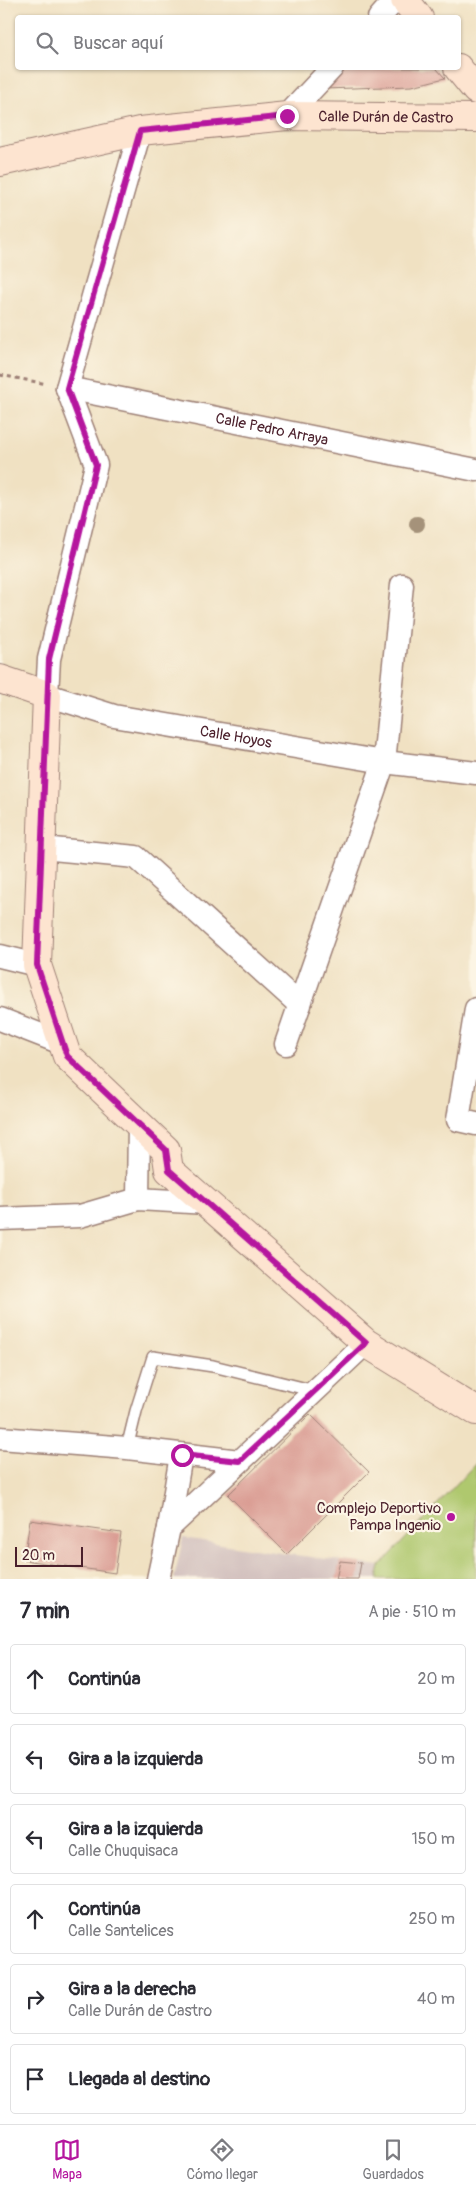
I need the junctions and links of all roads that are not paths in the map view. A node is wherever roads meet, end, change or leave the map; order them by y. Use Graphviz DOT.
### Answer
graph roads {
  1 [pos="395,0"];
  2 [pos="405,0"];
  3 [pos="382,15"];
  4 [pos="416,15"];
  5 [pos="330,70"];
  6 [pos="460,70"];
  7 [pos="476,90"];
  8 [pos="287,116"];
  9 [pos="476,118"];
  10 [pos="140,131"];
  11 [pos="0,162"];
  12 [pos="67,388"];
  13 [pos="476,470"];
  14 [pos="402,585"];
  15 [pos="0,679"];
  16 [pos="47,695"];
  17 [pos="384,762"];
  18 [pos="476,773"];
  19 [pos="42,848"];
  20 [pos="0,956"];
  21 [pos="37,965"];
  22 [pos="300,1005"];
  23 [pos="476,1009"];
  24 [pos="0,1019"];
  25 [pos="64,1044"];
  26 [pos="286,1044"];
  27 [pos="139,1124"];
  28 [pos="476,1124"];
  29 [pos="138,1199"];
  30 [pos="207,1204"];
  31 [pos="0,1219"];
  32 [pos="366,1343"];
  33 [pos="315,1391"];
  34 [pos="476,1411"];
  35 [pos="0,1438"];
  36 [pos="127,1448"];
  37 [pos="182,1455"];
  38 [pos="240,1461"];
  39 [pos="169,1528"];
  40 [pos="158,1579"];
  1 -- 3 [label="street"];
  2 -- 4 [label="main road"];
  5 -- 8 [label="street"];
  6 -- 7 [label="main road"];
  8 -- 9 [label="main road, Calle Durán de Castro"];
  8 -- 10 [label="main road, Calle Durán de Castro"];
  10 -- 11 [label="main road, Calle Durán de Castro"];
  10 -- 12 [label="street"];
  12 -- 13 [label="street, Calle Pedro Arraya"];
  12 -- 16 [label="street"];
  14 -- 17 [label="street"];
  15 -- 16 [label="main road, Calle Hoyos"];
  16 -- 17 [label="street, Calle Hoyos"];
  16 -- 19 [label="main road"];
  17 -- 18 [label="street, Calle Hoyos"];
  17 -- 22 [label="street"];
  19 -- 21 [label="main road"];
  19 -- 22 [label="street"];
  20 -- 21 [label="street"];
  21 -- 25 [label="main road"];
  22 -- 26 [label="street"];
  23 -- 28 [label="street"];
  24 -- 25 [label="street"];
  25 -- 27 [label="main road"];
  27 -- 29 [label="street"];
  27 -- 30 [label="main road"];
  29 -- 30 [label="street"];
  29 -- 31 [label="street"];
  30 -- 32 [label="main road"];
  32 -- 33 [label="street"];
  32 -- 34 [label="main road"];
  33 -- 36 [label="lane"];
  33 -- 38 [label="street"];
  35 -- 36 [label="street"];
  36 -- 37 [label="street"];
  37 -- 38 [label="street"];
  37 -- 39 [label="street"];
  38 -- 39 [label="street"];
  39 -- 40 [label="street"];
}
